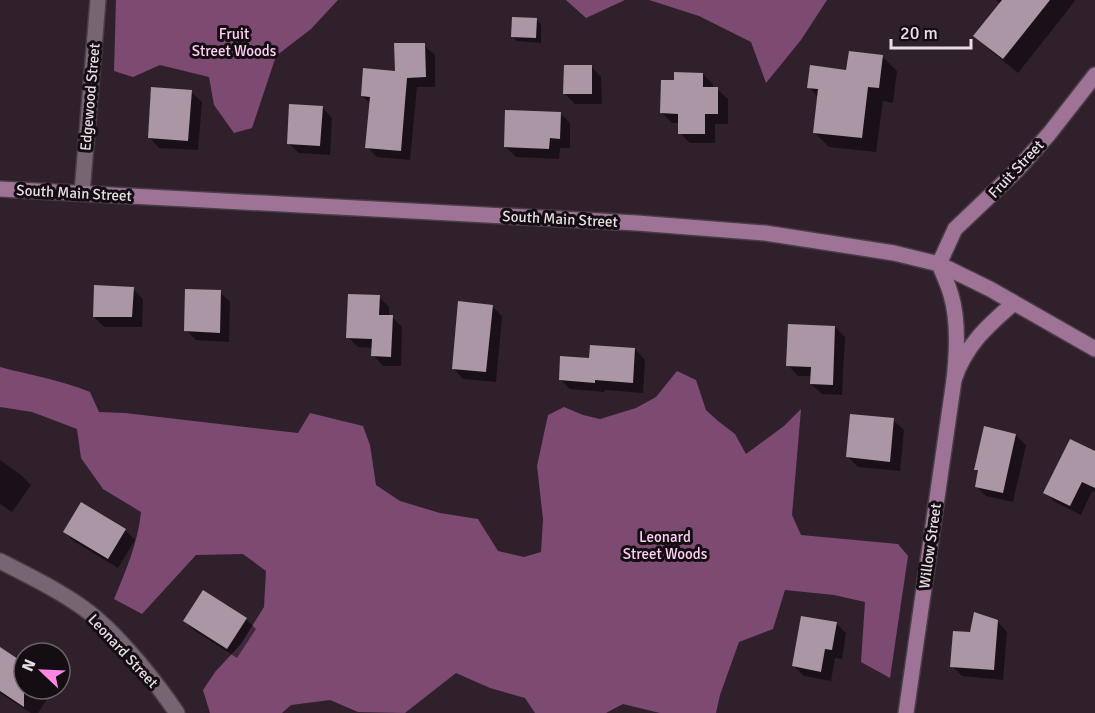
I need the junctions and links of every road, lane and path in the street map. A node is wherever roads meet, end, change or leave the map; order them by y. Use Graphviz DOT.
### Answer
graph roads {
  1 [pos="98,0"];
  2 [pos="1095,75"];
  3 [pos="0,189"];
  4 [pos="82,193"];
  5 [pos="939,264"];
  6 [pos="1014,303"];
  7 [pos="1095,349"];
  8 [pos="954,380"];
  9 [pos="0,561"];
  10 [pos="177,713"];
  11 [pos="906,713"];
  1 -- 4 [label="street, Edgewood Street"];
  2 -- 5 [label="main road, Fruit Street"];
  3 -- 4 [label="main road, South Main Street"];
  4 -- 5 [label="main road, South Main Street"];
  5 -- 6 [label="main road, South Main Street"];
  5 -- 8 [label="main road"];
  6 -- 7 [label="main road, South Main Street"];
  6 -- 8 [label="main road"];
  8 -- 11 [label="main road, Willow Street"];
  9 -- 10 [label="street, Leonard Street"];
}
